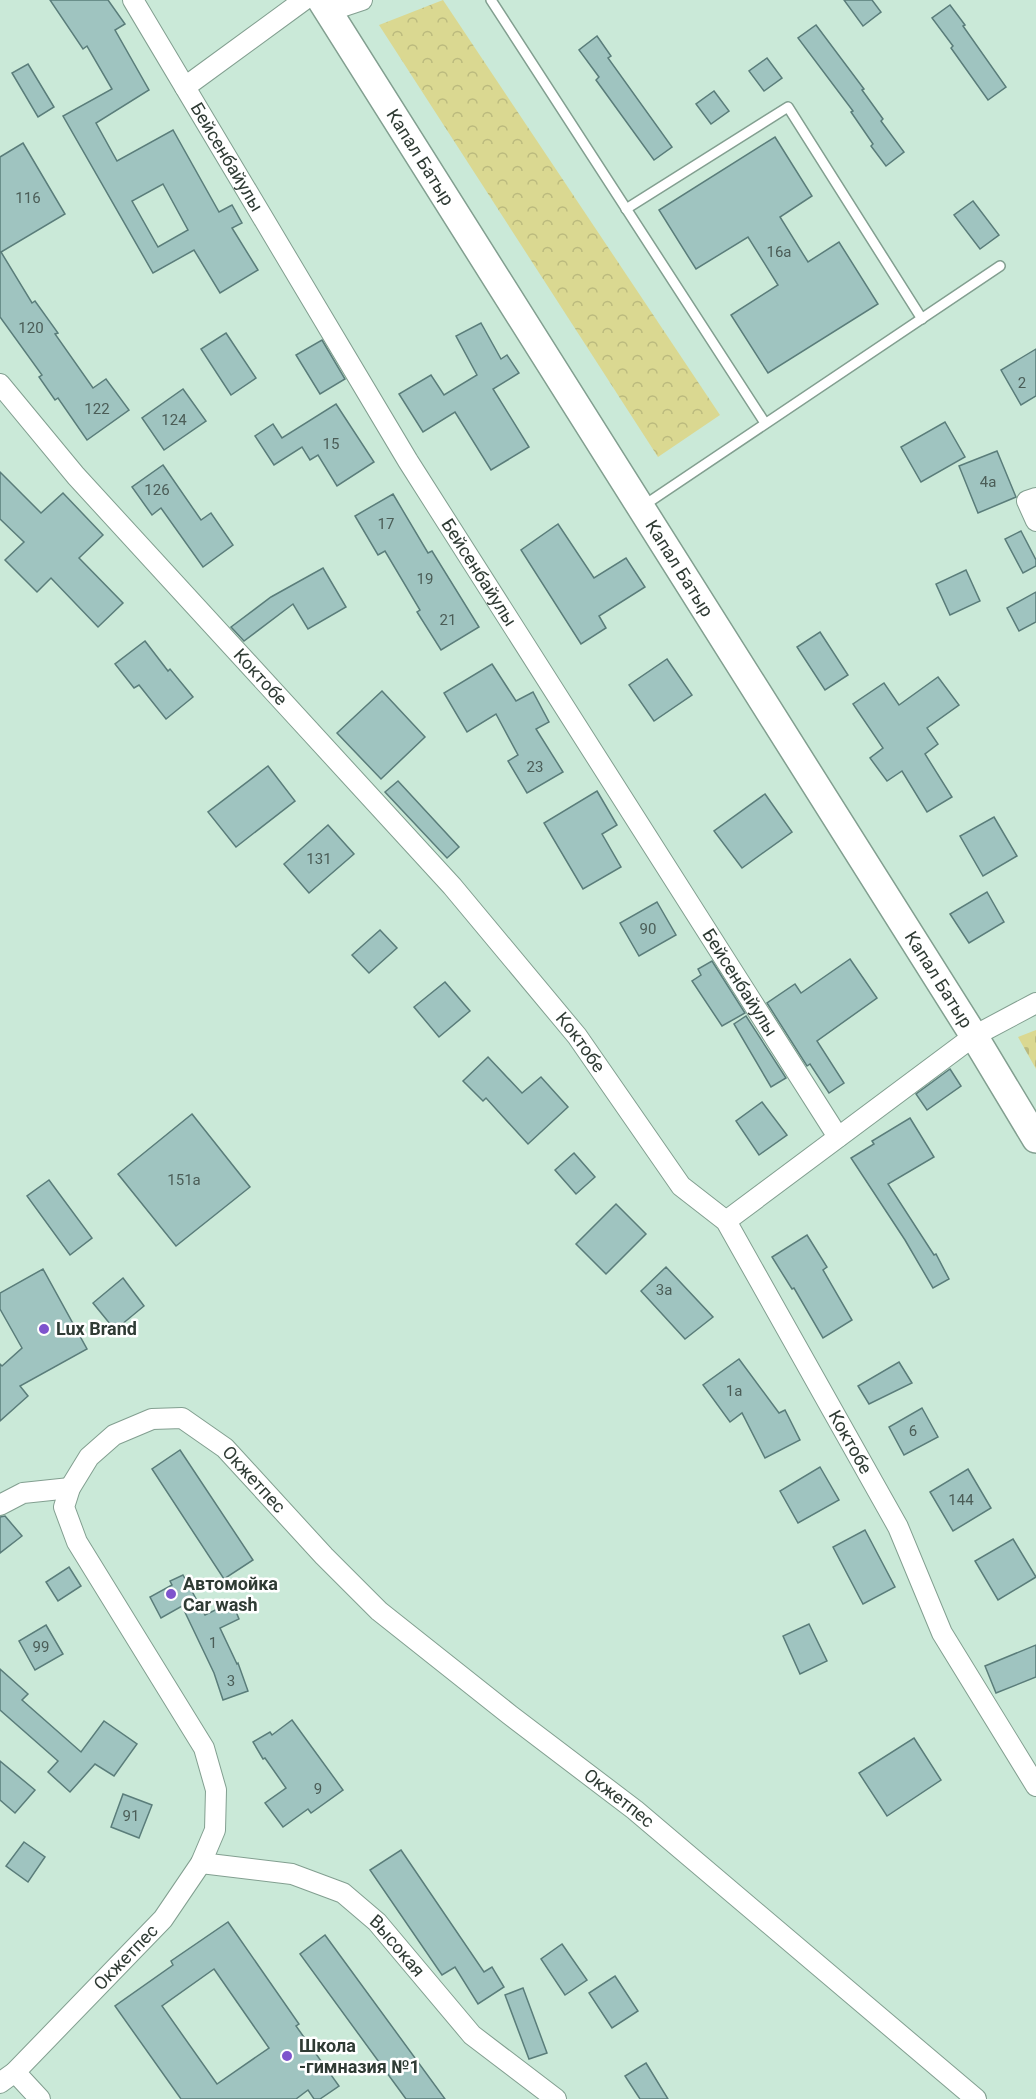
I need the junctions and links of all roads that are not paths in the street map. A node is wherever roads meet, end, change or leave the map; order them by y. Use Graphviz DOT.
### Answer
graph roads {
  1 [pos="133,0"];
  2 [pos="304,0"];
  3 [pos="362,0"];
  4 [pos="490,0"];
  5 [pos="325,6"];
  6 [pos="185,87"];
  7 [pos="626,209"];
  8 [pos="1000,266"];
  9 [pos="922,319"];
  10 [pos="0,384"];
  11 [pos="765,423"];
  12 [pos="1036,498"];
  13 [pos="641,507"];
  14 [pos="1036,521"];
  15 [pos="1036,1003"];
  16 [pos="974,1036"];
  17 [pos="838,1137"];
  18 [pos="1036,1139"];
  19 [pos="726,1221"];
  20 [pos="70,1488"];
  21 [pos="0,1505"];
  22 [pos="1036,1786"];
  23 [pos="201,1863"];
  24 [pos="7,2078"];
  25 [pos="40,2099"];
  26 [pos="556,2099"];
  27 [pos="976,2099"];
  1 -- 6 [label="street, Бейсенбайулы"];
  2 -- 6 [label="street"];
  3 -- 5 [label="street"];
  4 -- 7 [label="lane"];
  5 -- 13 [label="main road, Капал Батыр"];
  6 -- 17 [label="street, Бейсенбайулы"];
  7 -- 9 [label="lane"];
  7 -- 11 [label="lane"];
  8 -- 9 [label="lane"];
  9 -- 11 [label="lane"];
  10 -- 19 [label="street, Коктобе"];
  11 -- 13 [label="lane"];
  12 -- 14 [label="street"];
  13 -- 16 [label="main road, Капал Батыр"];
  15 -- 16 [label="street"];
  16 -- 17 [label="street"];
  16 -- 18 [label="main road, Капал Батыр"];
  17 -- 19 [label="street"];
  19 -- 22 [label="street, Коктобе"];
  20 -- 21 [label="street"];
  20 -- 23 [label="street, Окжетпес"];
  20 -- 27 [label="street, Окжетпес"];
  23 -- 24 [label="street, Окжетпес"];
  23 -- 26 [label="street, Высокая"];
  24 -- 25 [label="street"];
}
